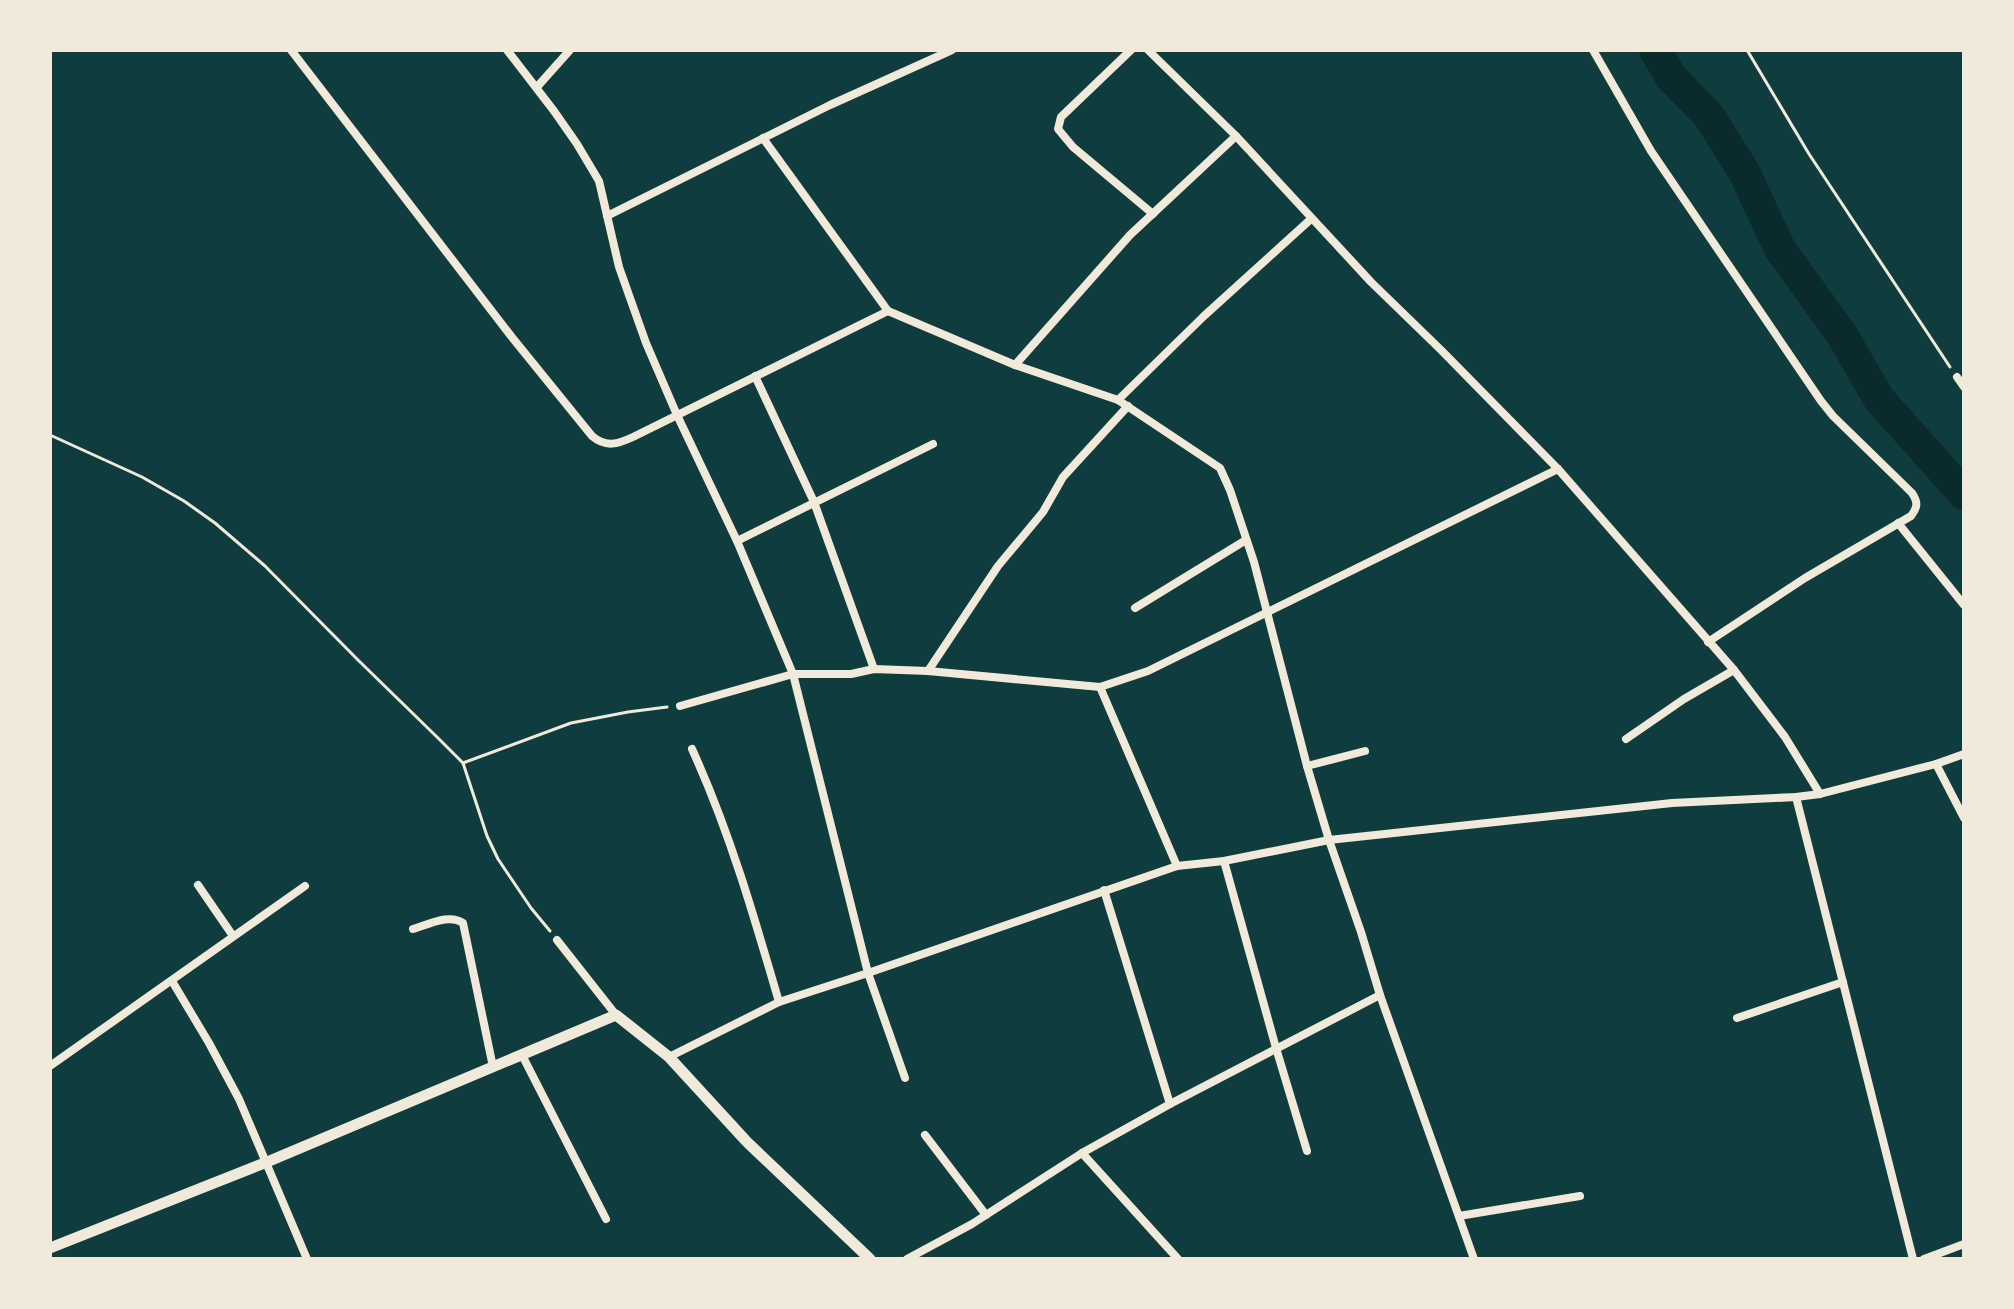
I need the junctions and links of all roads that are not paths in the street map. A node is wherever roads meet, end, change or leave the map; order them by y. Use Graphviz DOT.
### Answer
graph roads {
  1 [pos="291,50"];
  2 [pos="507,50"];
  3 [pos="570,50"];
  4 [pos="952,50"];
  5 [pos="1131,50"];
  6 [pos="1148,50"];
  7 [pos="1593,50"];
  8 [pos="537,87"];
  9 [pos="1236,136"];
  10 [pos="763,138"];
  11 [pos="1153,214"];
  12 [pos="607,216"];
  13 [pos="1311,219"];
  14 [pos="888,311"];
  15 [pos="1017,363"];
  16 [pos="755,376"];
  17 [pos="1957,377"];
  18 [pos="1964,387"];
  19 [pos="1120,398"];
  20 [pos="1128,406"];
  21 [pos="677,415"];
  22 [pos="933,444"];
  23 [pos="1558,469"];
  24 [pos="814,502"];
  25 [pos="1898,523"];
  26 [pos="1246,540"];
  27 [pos="737,541"];
  28 [pos="1964,605"];
  29 [pos="1135,608"];
  30 [pos="1269,612"];
  31 [pos="1708,642"];
  32 [pos="874,669"];
  33 [pos="1734,670"];
  34 [pos="928,671"];
  35 [pos="793,674"];
  36 [pos="1100,687"];
  37 [pos="680,706"];
  38 [pos="1626,739"];
  39 [pos="692,749"];
  40 [pos="1365,751"];
  41 [pos="1964,754"];
  42 [pos="1936,764"];
  43 [pos="1307,766"];
  44 [pos="1820,794"];
  45 [pos="1796,797"];
  46 [pos="1964,818"];
  47 [pos="1329,840"];
  48 [pos="1224,861"];
  49 [pos="1177,866"];
  50 [pos="198,885"];
  51 [pos="305,886"];
  52 [pos="1104,890"];
  53 [pos="413,929"];
  54 [pos="233,936"];
  55 [pos="557,940"];
  56 [pos="868,973"];
  57 [pos="172,981"];
  58 [pos="1843,982"];
  59 [pos="1380,995"];
  60 [pos="779,1002"];
  61 [pos="616,1015"];
  62 [pos="1737,1018"];
  63 [pos="1276,1048"];
  64 [pos="522,1055"];
  65 [pos="669,1057"];
  66 [pos="50,1066"];
  67 [pos="493,1067"];
  68 [pos="905,1078"];
  69 [pos="1170,1104"];
  70 [pos="925,1135"];
  71 [pos="1307,1151"];
  72 [pos="1082,1153"];
  73 [pos="267,1162"];
  74 [pos="1580,1196"];
  75 [pos="986,1215"];
  76 [pos="1459,1216"];
  77 [pos="606,1219"];
  78 [pos="1964,1244"];
  79 [pos="50,1248"];
  80 [pos="307,1259"];
  81 [pos="870,1259"];
  82 [pos="907,1259"];
  83 [pos="1178,1259"];
  84 [pos="1474,1259"];
  85 [pos="1913,1259"];
  86 [pos="1924,1259"];
  1 -- 21 [label="street"];
  2 -- 8 [label="street"];
  3 -- 8 [label="street"];
  4 -- 10 [label="street"];
  5 -- 11 [label="street"];
  6 -- 9 [label="street"];
  7 -- 25 [label="street"];
  8 -- 12 [label="street"];
  9 -- 11 [label="street"];
  9 -- 13 [label="street"];
  10 -- 12 [label="street"];
  10 -- 14 [label="street"];
  11 -- 15 [label="street"];
  12 -- 21 [label="street"];
  13 -- 19 [label="street"];
  13 -- 23 [label="street"];
  14 -- 15 [label="street"];
  14 -- 16 [label="street"];
  15 -- 19 [label="street"];
  16 -- 21 [label="street"];
  16 -- 24 [label="street"];
  17 -- 18 [label="street"];
  19 -- 20 [label="street"];
  20 -- 26 [label="street"];
  20 -- 34 [label="street"];
  21 -- 27 [label="street"];
  22 -- 24 [label="street"];
  23 -- 30 [label="street"];
  23 -- 31 [label="street"];
  24 -- 27 [label="street"];
  24 -- 32 [label="street"];
  25 -- 28 [label="street"];
  25 -- 31 [label="street"];
  26 -- 29 [label="street"];
  26 -- 30 [label="street"];
  27 -- 35 [label="street"];
  30 -- 36 [label="street"];
  30 -- 43 [label="street"];
  31 -- 33 [label="street"];
  32 -- 34 [label="street"];
  32 -- 35 [label="street"];
  33 -- 38 [label="street"];
  33 -- 44 [label="street"];
  34 -- 36 [label="street"];
  35 -- 37 [label="street"];
  35 -- 56 [label="street"];
  36 -- 49 [label="street"];
  39 -- 60 [label="street"];
  40 -- 43 [label="street"];
  41 -- 42 [label="street"];
  42 -- 44 [label="street"];
  42 -- 46 [label="street"];
  43 -- 47 [label="street"];
  44 -- 45 [label="street"];
  45 -- 47 [label="street"];
  45 -- 58 [label="street"];
  47 -- 48 [label="street"];
  47 -- 59 [label="street"];
  48 -- 49 [label="street"];
  48 -- 63 [label="street"];
  49 -- 52 [label="street"];
  50 -- 54 [label="street"];
  51 -- 54 [label="street"];
  52 -- 56 [label="street"];
  52 -- 69 [label="street"];
  53 -- 67 [label="street"];
  54 -- 57 [label="street"];
  55 -- 61 [label="street"];
  56 -- 60 [label="street"];
  56 -- 68 [label="street"];
  57 -- 66 [label="street"];
  57 -- 73 [label="street"];
  58 -- 62 [label="street"];
  58 -- 85 [label="street"];
  59 -- 63 [label="street"];
  59 -- 76 [label="street"];
  60 -- 65 [label="street"];
  61 -- 64 [label="street"];
  61 -- 65 [label="street"];
  63 -- 69 [label="street"];
  63 -- 71 [label="street"];
  64 -- 67 [label="street"];
  64 -- 77 [label="street"];
  65 -- 81 [label="street"];
  67 -- 73 [label="street"];
  69 -- 72 [label="street"];
  70 -- 75 [label="street"];
  72 -- 75 [label="street"];
  72 -- 83 [label="street"];
  73 -- 79 [label="street"];
  73 -- 80 [label="street"];
  74 -- 76 [label="street"];
  75 -- 82 [label="street"];
  76 -- 84 [label="street"];
  78 -- 86 [label="street"];
}
